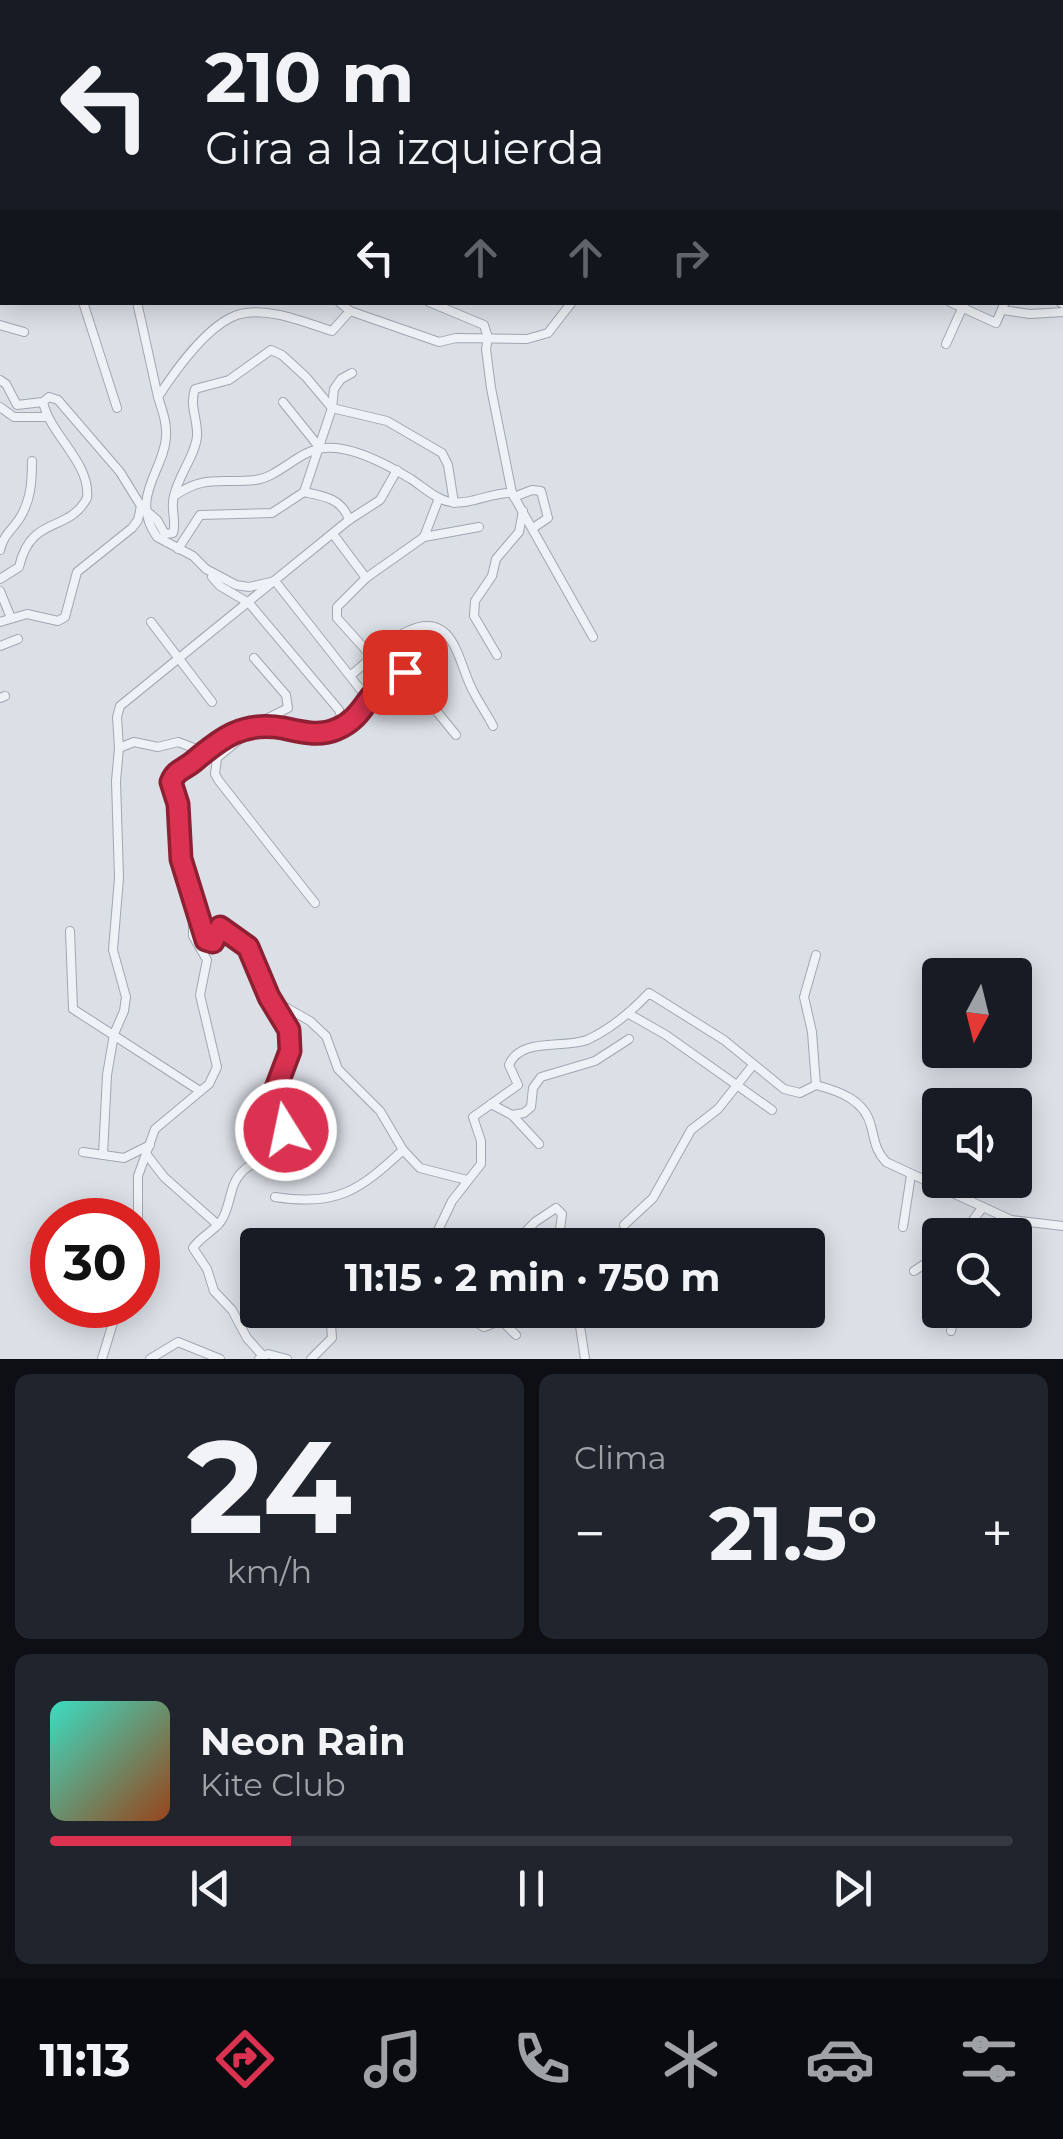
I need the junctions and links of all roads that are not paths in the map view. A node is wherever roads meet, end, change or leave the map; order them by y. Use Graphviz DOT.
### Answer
graph roads {
  1 [pos="84,305"];
  2 [pos="139,305"];
  3 [pos="343,305"];
  4 [pos="436,305"];
  5 [pos="570,305"];
  6 [pos="963,305"];
  7 [pos="1004,306"];
  8 [pos="350,311"];
  9 [pos="1063,312"];
  10 [pos="0,325"];
  11 [pos="24,332"];
  12 [pos="488,338"];
  13 [pos="946,344"];
  14 [pos="352,373"];
  15 [pos="0,380"];
  16 [pos="158,397"];
  17 [pos="44,402"];
  18 [pos="284,402"];
  19 [pos="0,406"];
  20 [pos="117,408"];
  21 [pos="332,408"];
  22 [pos="47,417"];
  23 [pos="320,448"];
  24 [pos="32,461"];
  25 [pos="396,470"];
  26 [pos="304,492"];
  27 [pos="513,495"];
  28 [pos="174,496"];
  29 [pos="439,498"];
  30 [pos="454,503"];
  31 [pos="144,508"];
  32 [pos="523,510"];
  33 [pos="348,520"];
  34 [pos="479,527"];
  35 [pos="533,528"];
  36 [pos="333,534"];
  37 [pos="424,537"];
  38 [pos="0,550"];
  39 [pos="178,550"];
  40 [pos="206,570"];
  41 [pos="366,578"];
  42 [pos="0,579"];
  43 [pos="275,581"];
  44 [pos="0,591"];
  45 [pos="249,602"];
  46 [pos="12,618"];
  47 [pos="0,622"];
  48 [pos="151,622"];
  49 [pos="593,636"];
  50 [pos="18,639"];
  51 [pos="0,646"];
  52 [pos="497,655"];
  53 [pos="254,658"];
  54 [pos="373,658"];
  55 [pos="178,660"];
  56 [pos="351,675"];
  57 [pos="368,699"];
  58 [pos="212,702"];
  59 [pos="493,726"];
  60 [pos="253,728"];
  61 [pos="338,729"];
  62 [pos="456,734"];
  63 [pos="119,748"];
  64 [pos="202,751"];
  65 [pos="193,902"];
  66 [pos="316,902"];
  67 [pos="70,931"];
  68 [pos="816,955"];
  69 [pos="269,997"];
  70 [pos="629,1014"];
  71 [pos="114,1034"];
  72 [pos="630,1039"];
  73 [pos="752,1064"];
  74 [pos="736,1085"];
  75 [pos="816,1086"];
  76 [pos="200,1092"];
  77 [pos="491,1104"];
  78 [pos="772,1110"];
  79 [pos="512,1116"];
  80 [pos="539,1144"];
  81 [pos="148,1150"];
  82 [pos="403,1150"];
  83 [pos="82,1152"];
  84 [pos="103,1155"];
  85 [pos="911,1175"];
  86 [pos="467,1180"];
  87 [pos="276,1197"];
  88 [pos="138,1198"];
  89 [pos="982,1208"];
  90 [pos="975,1218"];
  91 [pos="1006,1218"];
  92 [pos="1032,1222"];
  93 [pos="218,1225"];
  94 [pos="624,1225"];
  95 [pos="1063,1226"];
  96 [pos="902,1227"];
  97 [pos="438,1228"];
  98 [pos="531,1228"];
  99 [pos="561,1228"];
  100 [pos="922,1266"];
  101 [pos="914,1271"];
  102 [pos="112,1328"];
  103 [pos="331,1328"];
  104 [pos="509,1328"];
  105 [pos="580,1328"];
  106 [pos="953,1328"];
  107 [pos="952,1332"];
  108 [pos="516,1335"];
  109 [pos="261,1357"];
  110 [pos="102,1359"];
  111 [pos="150,1359"];
  112 [pos="220,1359"];
  113 [pos="287,1359"];
  114 [pos="311,1359"];
  115 [pos="585,1359"];
  1 -- 20 [label="street"];
  2 -- 16 [label="street"];
  3 -- 8 [label="street"];
  4 -- 12 [label="street"];
  5 -- 12 [label="street"];
  6 -- 7 [label="street"];
  6 -- 13 [label="street"];
  7 -- 9 [label="street"];
  8 -- 12 [label="street"];
  8 -- 16 [label="street"];
  10 -- 11 [label="street"];
  12 -- 27 [label="street"];
  14 -- 21 [label="street"];
  15 -- 17 [label="street"];
  16 -- 31 [label="street"];
  17 -- 22 [label="street"];
  17 -- 31 [label="street"];
  18 -- 23 [label="street"];
  19 -- 22 [label="street"];
  21 -- 23 [label="street"];
  21 -- 28 [label="street"];
  21 -- 30 [label="street"];
  22 -- 42 [label="street"];
  23 -- 25 [label="street"];
  23 -- 26 [label="street"];
  23 -- 28 [label="street"];
  24 -- 38 [label="street"];
  25 -- 29 [label="street"];
  25 -- 33 [label="street"];
  26 -- 33 [label="street"];
  26 -- 39 [label="street"];
  27 -- 30 [label="street"];
  27 -- 32 [label="street"];
  27 -- 35 [label="street"];
  28 -- 31 [label="street"];
  29 -- 30 [label="street"];
  29 -- 37 [label="street"];
  31 -- 39 [label="street"];
  31 -- 46 [label="street"];
  32 -- 35 [label="street"];
  32 -- 52 [label="street"];
  33 -- 36 [label="street"];
  34 -- 37 [label="street"];
  35 -- 49 [label="street"];
  36 -- 41 [label="street"];
  36 -- 43 [label="street"];
  37 -- 41 [label="street"];
  39 -- 40 [label="street"];
  40 -- 43 [label="street"];
  40 -- 45 [label="street"];
  41 -- 54 [label="street"];
  43 -- 45 [label="street"];
  43 -- 56 [label="street"];
  44 -- 46 [label="street"];
  45 -- 55 [label="street"];
  45 -- 61 [label="street"];
  46 -- 47 [label="street"];
  48 -- 55 [label="street"];
  50 -- 51 [label="street"];
  53 -- 60 [label="street"];
  54 -- 56 [label="street"];
  54 -- 59 [label="street"];
  55 -- 58 [label="street"];
  55 -- 63 [label="street"];
  56 -- 57 [label="street"];
  57 -- 61 [label="street"];
  57 -- 62 [label="street"];
  60 -- 61 [label="street"];
  60 -- 64 [label="street"];
  60 -- 66 [label="street"];
  63 -- 64 [label="street"];
  63 -- 71 [label="street"];
  64 -- 65 [label="street"];
  65 -- 69 [label="street"];
  65 -- 76 [label="street"];
  67 -- 71 [label="street"];
  68 -- 75 [label="street"];
  69 -- 82 [label="street"];
  69 -- 93 [label="street"];
  70 -- 73 [label="street"];
  70 -- 74 [label="street"];
  70 -- 77 [label="street"];
  71 -- 76 [label="street"];
  71 -- 84 [label="street"];
  72 -- 79 [label="street"];
  73 -- 74 [label="street"];
  73 -- 75 [label="street"];
  74 -- 78 [label="street"];
  74 -- 94 [label="street"];
  75 -- 85 [label="street"];
  76 -- 81 [label="street"];
  77 -- 79 [label="street"];
  77 -- 86 [label="street"];
  79 -- 80 [label="street"];
  81 -- 84 [label="street"];
  81 -- 88 [label="street"];
  81 -- 93 [label="street"];
  82 -- 86 [label="street"];
  82 -- 87 [label="street"];
  83 -- 84 [label="street"];
  85 -- 89 [label="street"];
  85 -- 96 [label="street"];
  86 -- 97 [label="street"];
  89 -- 90 [label="street"];
  89 -- 91 [label="street"];
  92 -- 95 [label="street"];
  93 -- 109 [label="street"];
  98 -- 99 [label="street"];
  100 -- 101 [label="street"];
  102 -- 110 [label="street"];
  103 -- 114 [label="street"];
  104 -- 108 [label="street"];
  105 -- 115 [label="street"];
  106 -- 107 [label="street"];
  109 -- 113 [label="street"];
  111 -- 112 [label="street"];
}
